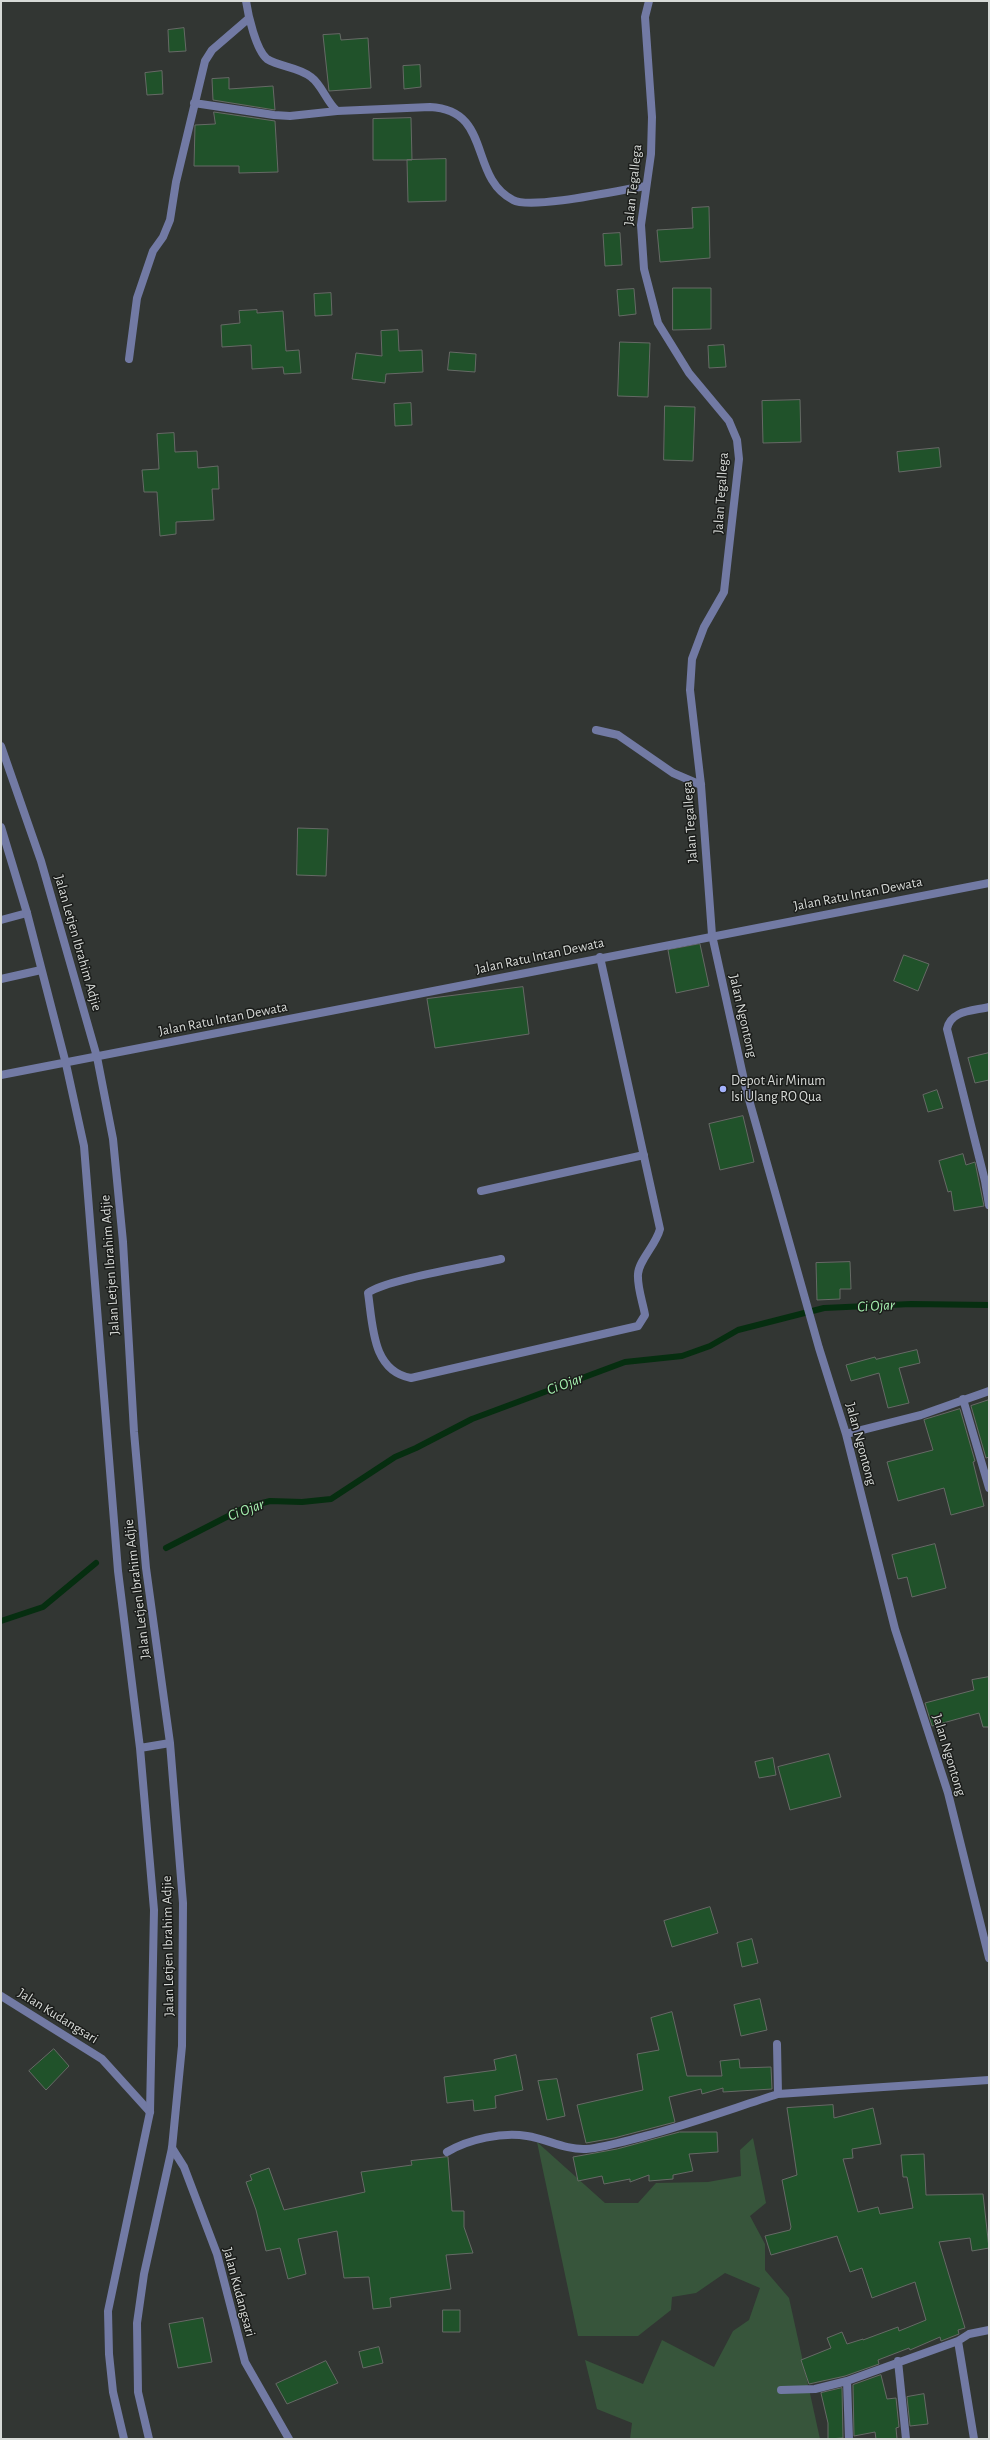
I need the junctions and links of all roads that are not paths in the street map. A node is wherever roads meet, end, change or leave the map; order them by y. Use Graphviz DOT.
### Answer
graph roads {
  1 [pos="246,1"];
  2 [pos="649,1"];
  3 [pos="248,19"];
  4 [pos="194,103"];
  5 [pos="337,111"];
  6 [pos="646,186"];
  7 [pos="129,359"];
  8 [pos="596,730"];
  9 [pos="1,746"];
  10 [pos="701,785"];
  11 [pos="1,827"];
  12 [pos="989,883"];
  13 [pos="27,913"];
  14 [pos="1,920"];
  15 [pos="712,935"];
  16 [pos="600,957"];
  17 [pos="42,970"];
  18 [pos="1,979"];
  19 [pos="989,1007"];
  20 [pos="97,1057"];
  21 [pos="66,1064"];
  22 [pos="1,1075"];
  23 [pos="644,1156"];
  24 [pos="987,1181"];
  25 [pos="481,1191"];
  26 [pos="989,1205"];
  27 [pos="501,1259"];
  28 [pos="989,1391"];
  29 [pos="962,1399"];
  30 [pos="846,1434"];
  31 [pos="989,1488"];
  32 [pos="170,1743"];
  33 [pos="140,1748"];
  34 [pos="989,1958"];
  35 [pos="1,1996"];
  36 [pos="777,2044"];
  37 [pos="989,2080"];
  38 [pos="778,2094"];
  39 [pos="150,2112"];
  40 [pos="172,2148"];
  41 [pos="447,2152"];
  42 [pos="989,2330"];
  43 [pos="958,2341"];
  44 [pos="898,2361"];
  45 [pos="847,2382"];
  46 [pos="781,2390"];
  47 [pos="124,2439"];
  48 [pos="149,2439"];
  49 [pos="289,2439"];
  50 [pos="849,2439"];
  51 [pos="906,2439"];
  52 [pos="974,2439"];
  1 -- 3 [label="street"];
  2 -- 6 [label="street, Jalan Tegallega"];
  3 -- 4 [label="street"];
  3 -- 5 [label="street"];
  4 -- 5 [label="street"];
  4 -- 7 [label="street"];
  5 -- 6 [label="street"];
  6 -- 10 [label="street, Jalan Tegallega"];
  8 -- 10 [label="street"];
  9 -- 20 [label="street, Jalan Letjen Ibrahim Adjie"];
  10 -- 15 [label="street, Jalan Tegallega"];
  11 -- 13 [label="street, Jalan Letjen Ibrahim Adjie"];
  12 -- 15 [label="street, Jalan Ratu Intan Dewata"];
  13 -- 14 [label="street"];
  13 -- 17 [label="street, Jalan Letjen Ibrahim Adjie"];
  15 -- 16 [label="street, Jalan Ratu Intan Dewata"];
  15 -- 30 [label="street, Jalan Ngontong"];
  16 -- 20 [label="street, Jalan Ratu Intan Dewata"];
  16 -- 23 [label="street"];
  17 -- 18 [label="street"];
  17 -- 21 [label="street, Jalan Letjen Ibrahim Adjie"];
  19 -- 24 [label="street"];
  20 -- 21 [label="street, Jalan Ratu Intan Dewata"];
  20 -- 32 [label="street, Jalan Letjen Ibrahim Adjie"];
  21 -- 22 [label="street, Jalan Ratu Intan Dewata"];
  21 -- 33 [label="street, Jalan Letjen Ibrahim Adjie"];
  23 -- 25 [label="street"];
  23 -- 27 [label="street"];
  24 -- 26 [label="street"];
  28 -- 29 [label="street"];
  29 -- 30 [label="street"];
  29 -- 31 [label="street"];
  30 -- 34 [label="street, Jalan Ngontong"];
  32 -- 33 [label="street"];
  32 -- 40 [label="street, Jalan Letjen Ibrahim Adjie"];
  33 -- 39 [label="street, Jalan Letjen Ibrahim Adjie"];
  35 -- 39 [label="street, Jalan Kudangsari"];
  36 -- 38 [label="street"];
  37 -- 38 [label="street"];
  38 -- 41 [label="street"];
  39 -- 47 [label="street, Jalan Letjen Ibrahim Adjie"];
  40 -- 48 [label="street, Jalan Letjen Ibrahim Adjie"];
  40 -- 49 [label="street, Jalan Kudangsari"];
  42 -- 43 [label="street"];
  43 -- 44 [label="street"];
  43 -- 52 [label="street"];
  44 -- 45 [label="street"];
  44 -- 51 [label="street"];
  45 -- 46 [label="street"];
  45 -- 50 [label="street"];
}
